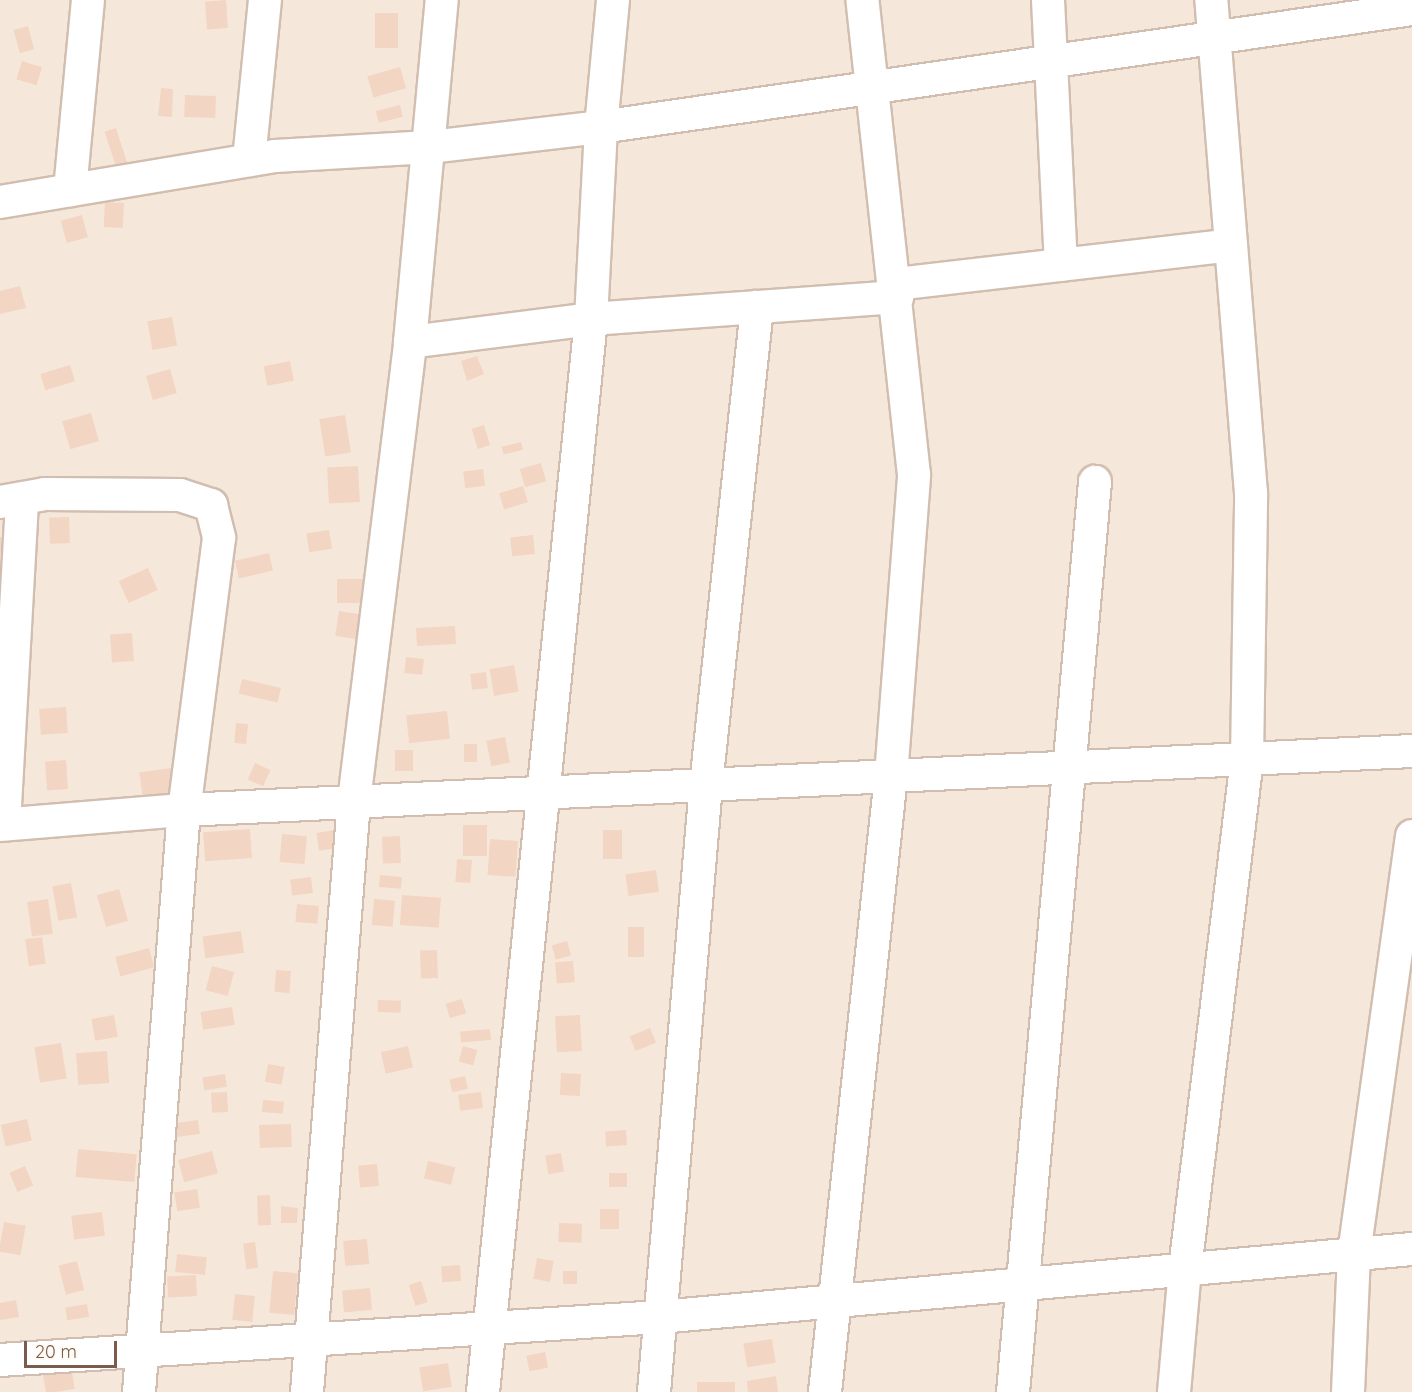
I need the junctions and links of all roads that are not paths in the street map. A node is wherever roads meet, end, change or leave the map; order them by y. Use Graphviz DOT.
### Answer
graph roads {
  1 [pos="88,0"];
  2 [pos="265,0"];
  3 [pos="442,0"];
  4 [pos="613,0"];
  5 [pos="862,0"];
  6 [pos="1048,0"];
  7 [pos="1211,0"];
  8 [pos="1412,9"];
  9 [pos="1213,38"];
  10 [pos="1050,62"];
  11 [pos="873,87"];
  12 [pos="601,127"];
  13 [pos="430,147"];
  14 [pos="249,160"];
  15 [pos="70,190"];
  16 [pos="0,202"];
  17 [pos="1231,245"];
  18 [pos="1061,265"];
  19 [pos="896,290"];
  20 [pos="757,307"];
  21 [pos="591,319"];
  22 [pos="410,342"];
  23 [pos="1095,482"];
  24 [pos="11,500"];
  25 [pos="1412,751"];
  26 [pos="1247,759"];
  27 [pos="1070,768"];
  28 [pos="891,776"];
  29 [pos="706,784"];
  30 [pos="543,793"];
  31 [pos="354,801"];
  32 [pos="184,810"];
  33 [pos="2,824"];
  34 [pos="1412,836"];
  35 [pos="1412,1249"];
  36 [pos="1354,1254"];
  37 [pos="1185,1269"];
  38 [pos="1024,1284"];
  39 [pos="835,1301"];
  40 [pos="660,1317"];
  41 [pos="488,1329"];
  42 [pos="311,1341"];
  43 [pos="143,1353"];
  44 [pos="0,1360"];
  45 [pos="139,1392"];
  46 [pos="307,1392"];
  47 [pos="483,1392"];
  48 [pos="654,1392"];
  49 [pos="825,1392"];
  50 [pos="1013,1392"];
  51 [pos="1174,1392"];
  52 [pos="1348,1392"];
  1 -- 15 [label="street"];
  2 -- 14 [label="street"];
  3 -- 13 [label="street"];
  4 -- 12 [label="street"];
  5 -- 11 [label="street"];
  6 -- 10 [label="street"];
  7 -- 9 [label="street"];
  8 -- 9 [label="street"];
  9 -- 10 [label="street"];
  9 -- 17 [label="street"];
  10 -- 11 [label="street"];
  10 -- 18 [label="street"];
  11 -- 12 [label="street"];
  11 -- 19 [label="street"];
  12 -- 13 [label="street"];
  12 -- 21 [label="street"];
  13 -- 14 [label="street"];
  13 -- 22 [label="street"];
  14 -- 15 [label="street"];
  15 -- 16 [label="street"];
  17 -- 18 [label="street"];
  17 -- 26 [label="street"];
  18 -- 19 [label="street"];
  19 -- 20 [label="street"];
  19 -- 28 [label="street"];
  20 -- 21 [label="street"];
  20 -- 29 [label="street"];
  21 -- 22 [label="street"];
  21 -- 30 [label="street"];
  22 -- 31 [label="street"];
  23 -- 27 [label="street"];
  24 -- 32 [label="street"];
  24 -- 33 [label="street"];
  25 -- 26 [label="street"];
  26 -- 27 [label="street"];
  26 -- 37 [label="street"];
  27 -- 28 [label="street"];
  27 -- 38 [label="street"];
  28 -- 29 [label="street"];
  28 -- 39 [label="street"];
  29 -- 30 [label="street"];
  29 -- 40 [label="street"];
  30 -- 31 [label="street"];
  30 -- 41 [label="street"];
  31 -- 32 [label="street"];
  31 -- 42 [label="street"];
  32 -- 33 [label="street"];
  32 -- 43 [label="street"];
  34 -- 36 [label="street"];
  35 -- 36 [label="street"];
  36 -- 37 [label="street"];
  36 -- 52 [label="street"];
  37 -- 38 [label="street"];
  37 -- 51 [label="street"];
  38 -- 39 [label="street"];
  38 -- 50 [label="street"];
  39 -- 40 [label="street"];
  39 -- 49 [label="street"];
  40 -- 41 [label="street"];
  40 -- 48 [label="street"];
  41 -- 42 [label="street"];
  41 -- 47 [label="street"];
  42 -- 43 [label="street"];
  42 -- 46 [label="street"];
  43 -- 44 [label="street"];
  43 -- 45 [label="street"];
}
